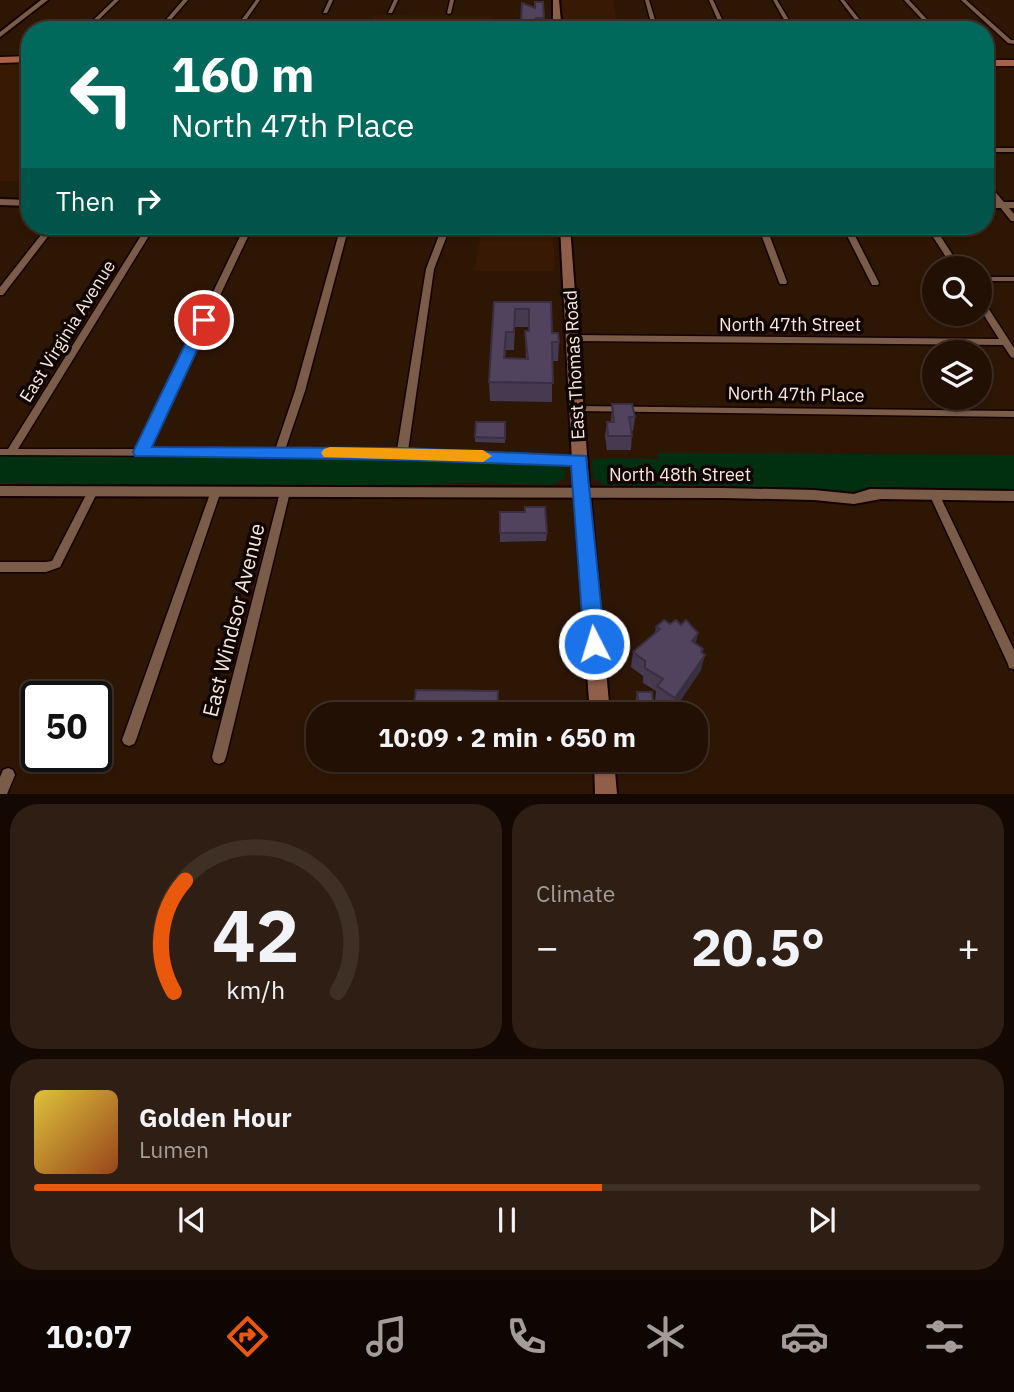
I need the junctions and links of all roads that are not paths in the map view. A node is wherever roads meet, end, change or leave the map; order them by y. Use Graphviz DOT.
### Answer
graph roads {
  1 [pos="45,0"];
  2 [pos="117,0"];
  3 [pos="186,0"];
  4 [pos="258,0"];
  5 [pos="331,0"];
  6 [pos="396,0"];
  7 [pos="452,0"];
  8 [pos="556,0"];
  9 [pos="647,0"];
  10 [pos="711,0"];
  11 [pos="775,0"];
  12 [pos="842,0"];
  13 [pos="906,0"];
  14 [pos="963,0"];
  15 [pos="325,12"];
  16 [pos="390,12"];
  17 [pos="449,13"];
  18 [pos="95,21"];
  19 [pos="167,21"];
  20 [pos="243,21"];
  21 [pos="557,21"];
  22 [pos="653,21"];
  23 [pos="721,21"];
  24 [pos="788,21"];
  25 [pos="859,21"];
  26 [pos="926,21"];
  27 [pos="988,21"];
  28 [pos="994,27"];
  29 [pos="0,35"];
  30 [pos="1012,42"];
  31 [pos="0,61"];
  32 [pos="21,61"];
  33 [pos="994,63"];
  34 [pos="1014,63"];
  35 [pos="994,150"];
  36 [pos="1014,150"];
  37 [pos="994,195"];
  38 [pos="0,202"];
  39 [pos="21,203"];
  40 [pos="994,205"];
  41 [pos="1002,205"];
  42 [pos="1014,205"];
  43 [pos="1014,219"];
  44 [pos="45,235"];
  45 [pos="145,235"];
  46 [pos="245,235"];
  47 [pos="343,235"];
  48 [pos="442,235"];
  49 [pos="566,235"];
  50 [pos="765,235"];
  51 [pos="851,235"];
  52 [pos="936,235"];
  53 [pos="949,256"];
  54 [pos="992,279"];
  55 [pos="1014,279"];
  56 [pos="783,282"];
  57 [pos="875,283"];
  58 [pos="0,293"];
  59 [pos="992,321"];
  60 [pos="574,338"];
  61 [pos="1005,341"];
  62 [pos="1014,355"];
  63 [pos="578,409"];
  64 [pos="1014,414"];
  65 [pos="5,452"];
  66 [pos="141,452"];
  67 [pos="279,453"];
  68 [pos="402,454"];
  69 [pos="579,460"];
  70 [pos="0,491"];
  71 [pos="93,491"];
  72 [pos="216,491"];
  73 [pos="285,492"];
  74 [pos="582,493"];
  75 [pos="935,496"];
  76 [pos="1014,496"];
  77 [pos="0,567"];
  78 [pos="1014,664"];
  79 [pos="599,702"];
  80 [pos="129,740"];
  81 [pos="219,757"];
  82 [pos="605,772"];
  83 [pos="8,775"];
  84 [pos="0,793"];
  85 [pos="606,793"];
  1 -- 29 [label="street"];
  2 -- 18 [label="street"];
  3 -- 19 [label="street"];
  4 -- 20 [label="street"];
  5 -- 15 [label="street"];
  6 -- 16 [label="street"];
  7 -- 17 [label="street"];
  8 -- 21 [label="main road"];
  9 -- 22 [label="street"];
  10 -- 23 [label="street"];
  11 -- 24 [label="street"];
  12 -- 25 [label="street"];
  13 -- 26 [label="street"];
  14 -- 27 [label="street"];
  28 -- 30 [label="street"];
  31 -- 32 [label="main road"];
  33 -- 34 [label="main road"];
  35 -- 36 [label="street"];
  37 -- 41 [label="street"];
  38 -- 39 [label="street"];
  40 -- 41 [label="street"];
  41 -- 42 [label="street"];
  41 -- 43 [label="street"];
  44 -- 58 [label="street"];
  45 -- 65 [label="street, East Virginia Avenue"];
  46 -- 66 [label="street"];
  47 -- 67 [label="street"];
  48 -- 68 [label="street"];
  49 -- 60 [label="main road, East Thomas Road"];
  50 -- 56 [label="street"];
  51 -- 57 [label="street"];
  52 -- 53 [label="street"];
  54 -- 55 [label="street"];
  59 -- 61 [label="street"];
  60 -- 61 [label="street, North 47th Street"];
  60 -- 63 [label="main road, East Thomas Road"];
  61 -- 62 [label="street"];
  63 -- 64 [label="street, North 47th Place"];
  63 -- 69 [label="main road, East Thomas Road"];
  65 -- 66 [label="street"];
  66 -- 67 [label="street"];
  67 -- 68 [label="street"];
  68 -- 69 [label="street"];
  69 -- 74 [label="main road, East Thomas Road"];
  70 -- 71 [label="street, North 48th Street"];
  71 -- 72 [label="street, North 48th Street"];
  71 -- 77 [label="street"];
  72 -- 73 [label="street, North 48th Street"];
  72 -- 80 [label="street"];
  73 -- 74 [label="street, North 48th Street"];
  73 -- 81 [label="street, East Windsor Avenue"];
  74 -- 75 [label="street, North 48th Street"];
  74 -- 79 [label="main road, East Thomas Road"];
  75 -- 76 [label="street, North 48th Street"];
  75 -- 78 [label="street"];
  82 -- 85 [label="main road"];
  83 -- 84 [label="street"];
}
